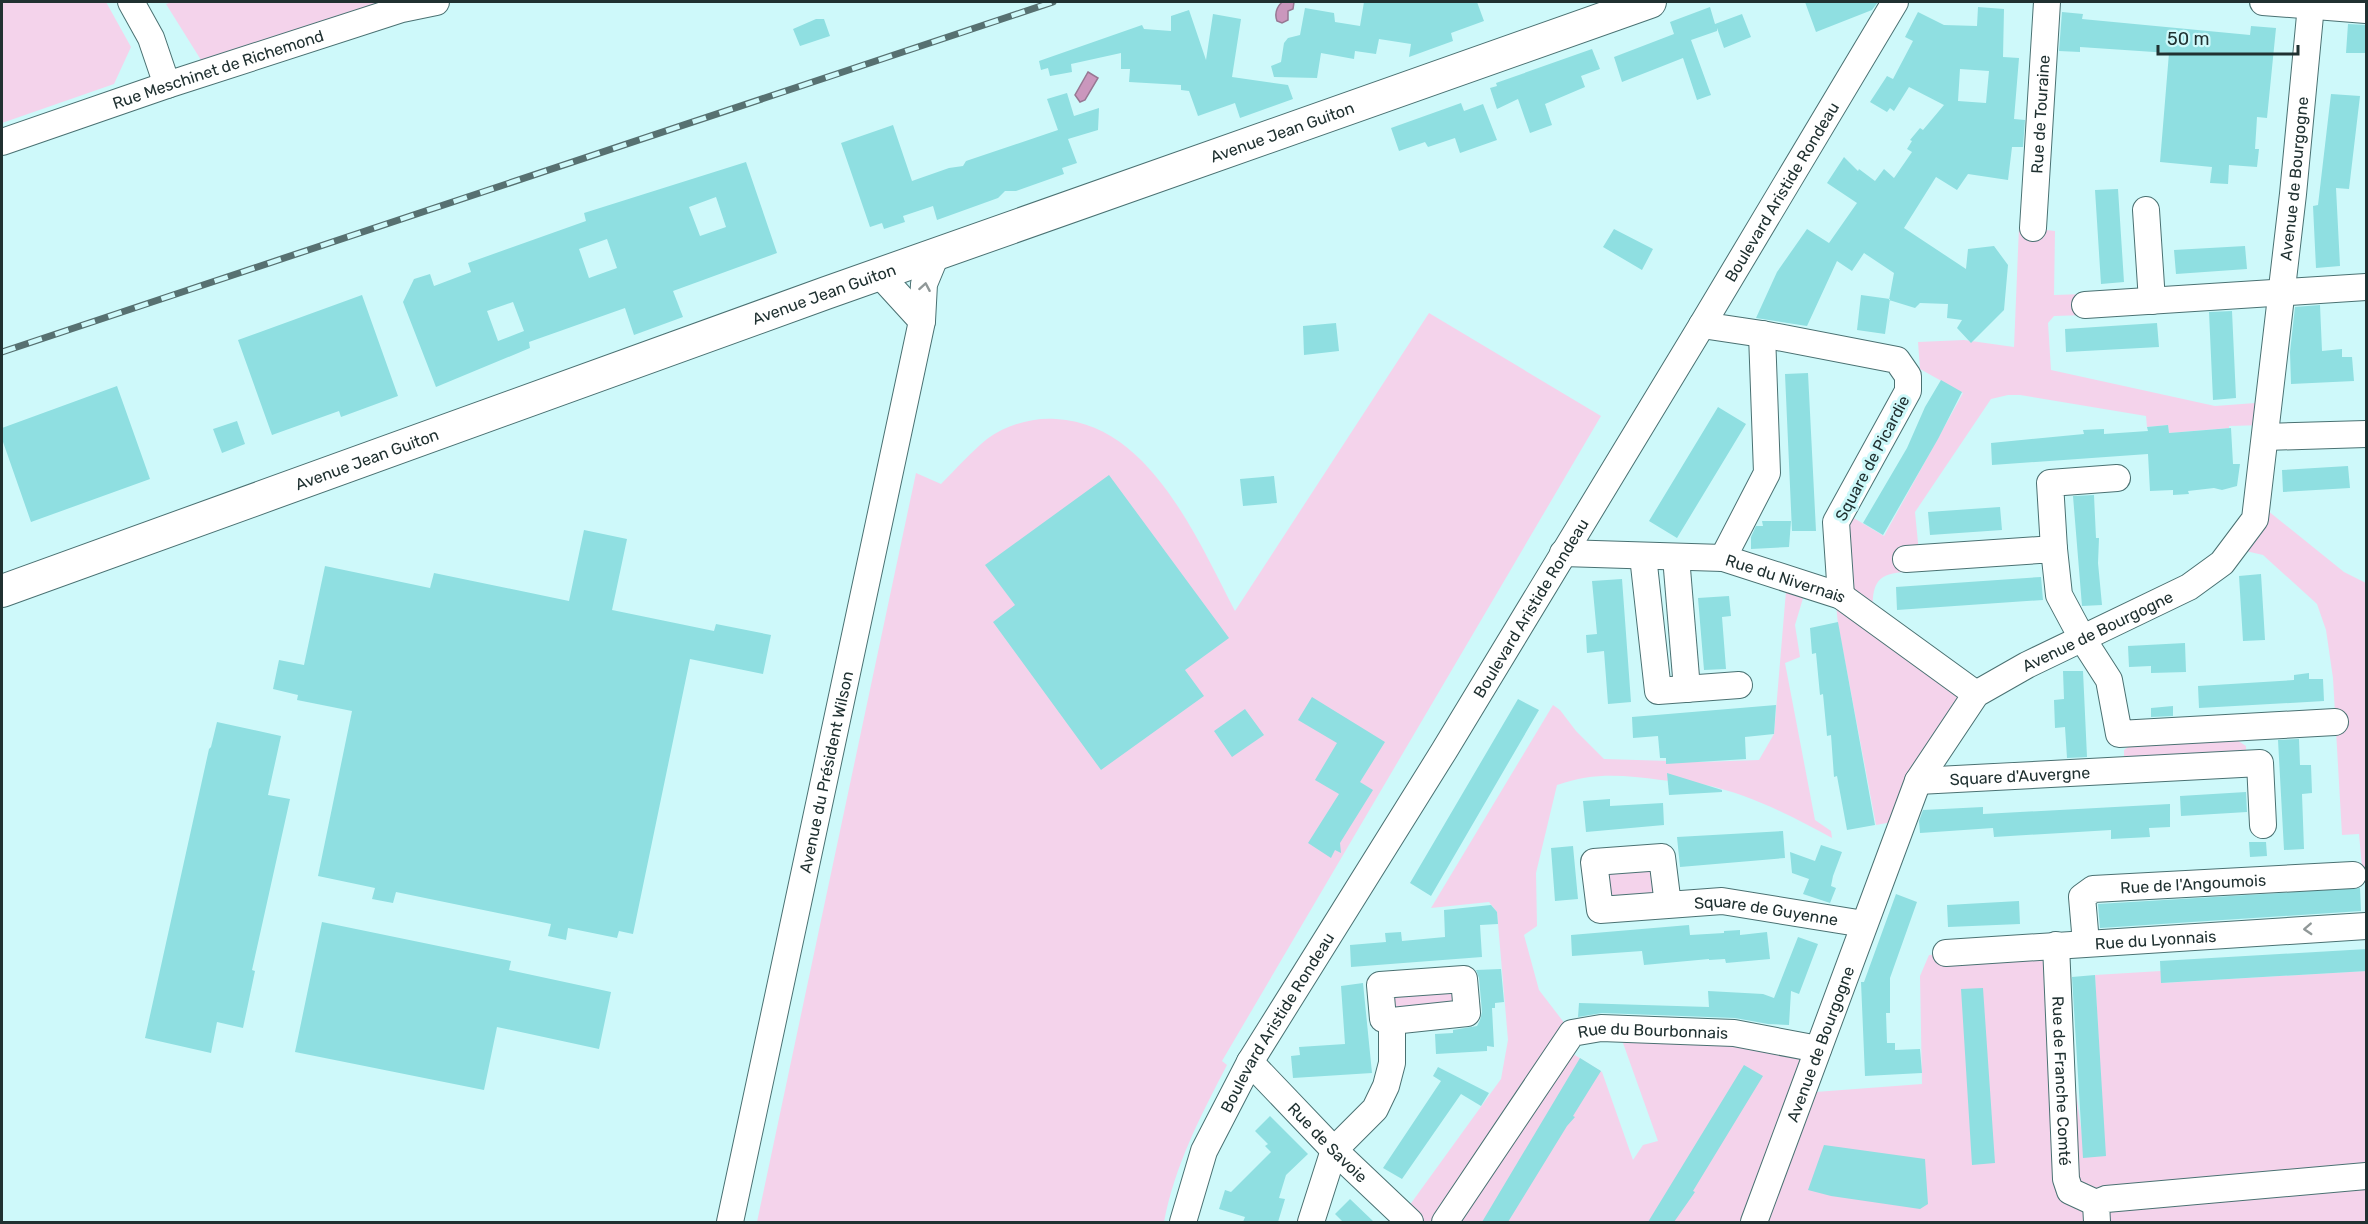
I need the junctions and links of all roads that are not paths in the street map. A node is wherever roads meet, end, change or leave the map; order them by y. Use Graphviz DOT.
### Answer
graph roads {
  1 [pos="131,2"];
  2 [pos="436,2"];
  3 [pos="1650,2"];
  4 [pos="1895,2"];
  5 [pos="2047,2"];
  6 [pos="2263,2"];
  7 [pos="2312,5"];
  8 [pos="2367,10"];
  9 [pos="167,85"];
  10 [pos="2,142"];
  11 [pos="2146,210"];
  12 [pos="2033,228"];
  13 [pos="936,255"];
  14 [pos="880,275"];
  15 [pos="2367,287"];
  16 [pos="2280,292"];
  17 [pos="2152,301"];
  18 [pos="2085,305"];
  19 [pos="922,321"];
  20 [pos="1702,326"];
  21 [pos="1762,334"];
  22 [pos="2367,434"];
  23 [pos="2265,437"];
  24 [pos="2117,478"];
  25 [pos="2054,549"];
  26 [pos="1563,554"];
  27 [pos="1643,556"];
  28 [pos="1676,557"];
  29 [pos="1723,558"];
  30 [pos="1906,559"];
  31 [pos="2,591"];
  32 [pos="1841,596"];
  33 [pos="2082,638"];
  34 [pos="1739,685"];
  35 [pos="1687,689"];
  36 [pos="1976,694"];
  37 [pos="2335,722"];
  38 [pos="2257,727"];
  39 [pos="2119,734"];
  40 [pos="2260,763"];
  41 [pos="2122,771"];
  42 [pos="1917,781"];
  43 [pos="2263,825"];
  44 [pos="2353,875"];
  45 [pos="1668,905"];
  46 [pos="1864,924"];
  47 [pos="2367,926"];
  48 [pos="2086,943"];
  49 [pos="2056,945"];
  50 [pos="1946,953"];
  51 [pos="1392,1021"];
  52 [pos="1818,1048"];
  53 [pos="1250,1062"];
  54 [pos="1334,1150"];
  55 [pos="2367,1176"];
  56 [pos="2096,1213"];
  57 [pos="730,1222"];
  58 [pos="1183,1222"];
  59 [pos="1311,1222"];
  60 [pos="1410,1222"];
  61 [pos="1445,1222"];
  62 [pos="1754,1222"];
  1 -- 9 [label="street"];
  2 -- 9 [label="street, Rue Meschinet de Richemond"];
  3 -- 13 [label="main road, Avenue Jean Guiton"];
  4 -- 20 [label="street, Boulevard Aristide Rondeau"];
  5 -- 12 [label="street, Rue de Touraine"];
  6 -- 7 [label="street"];
  7 -- 8 [label="street"];
  7 -- 16 [label="street, Avenue de Bourgogne"];
  9 -- 10 [label="street, Rue Meschinet de Richemond"];
  11 -- 17 [label="street"];
  13 -- 14 [label="main road, Avenue Jean Guiton"];
  19 -- 13 [label="street, Avenue du Président Wilson, one-way"];
  14 -- 19 [label="street"];
  14 -- 31 [label="main road, Avenue Jean Guiton"];
  15 -- 16 [label="street"];
  16 -- 17 [label="street"];
  16 -- 23 [label="street, Avenue de Bourgogne"];
  17 -- 18 [label="street"];
  19 -- 57 [label="street, Avenue du Président Wilson"];
  20 -- 21 [label="street"];
  20 -- 26 [label="street, Boulevard Aristide Rondeau"];
  21 -- 29 [label="street"];
  21 -- 32 [label="street, Square de Picardie"];
  22 -- 23 [label="street"];
  23 -- 33 [label="street, Avenue de Bourgogne"];
  24 -- 25 [label="street"];
  25 -- 30 [label="street"];
  25 -- 33 [label="street"];
  26 -- 27 [label="street, Rue du Nivernais"];
  26 -- 53 [label="street, Boulevard Aristide Rondeau"];
  27 -- 28 [label="street, Rue du Nivernais"];
  27 -- 35 [label="street"];
  28 -- 29 [label="street, Rue du Nivernais"];
  28 -- 35 [label="street"];
  29 -- 32 [label="street, Rue du Nivernais"];
  32 -- 36 [label="street, Rue du Nivernais"];
  33 -- 36 [label="street, Avenue de Bourgogne"];
  33 -- 39 [label="street"];
  34 -- 35 [label="street"];
  36 -- 42 [label="street, Avenue de Bourgogne"];
  37 -- 38 [label="street"];
  38 -- 39 [label="street"];
  38 -- 40 [label="street"];
  39 -- 41 [label="street"];
  40 -- 41 [label="street, Square d'Auvergne"];
  40 -- 43 [label="street"];
  41 -- 42 [label="street, Square d'Auvergne"];
  42 -- 46 [label="street, Avenue de Bourgogne"];
  44 -- 48 [label="street, Rue de l'Angoumois"];
  45 -- 46 [label="street, Square de Guyenne"];
  46 -- 52 [label="street, Avenue de Bourgogne"];
  47 -- 48 [label="street, Rue du Lyonnais, one-way"];
  48 -- 49 [label="street, Rue du Lyonnais"];
  49 -- 50 [label="street, Rue du Lyonnais"];
  49 -- 56 [label="street, Rue de Franche Comté"];
  51 -- 54 [label="street"];
  52 -- 61 [label="street, Rue du Bourbonnais"];
  52 -- 62 [label="street, Avenue de Bourgogne"];
  53 -- 54 [label="street, Rue de Savoie"];
  53 -- 58 [label="street, Boulevard Aristide Rondeau"];
  54 -- 59 [label="street"];
  54 -- 60 [label="street, Rue de Savoie"];
  55 -- 56 [label="street"];
}
